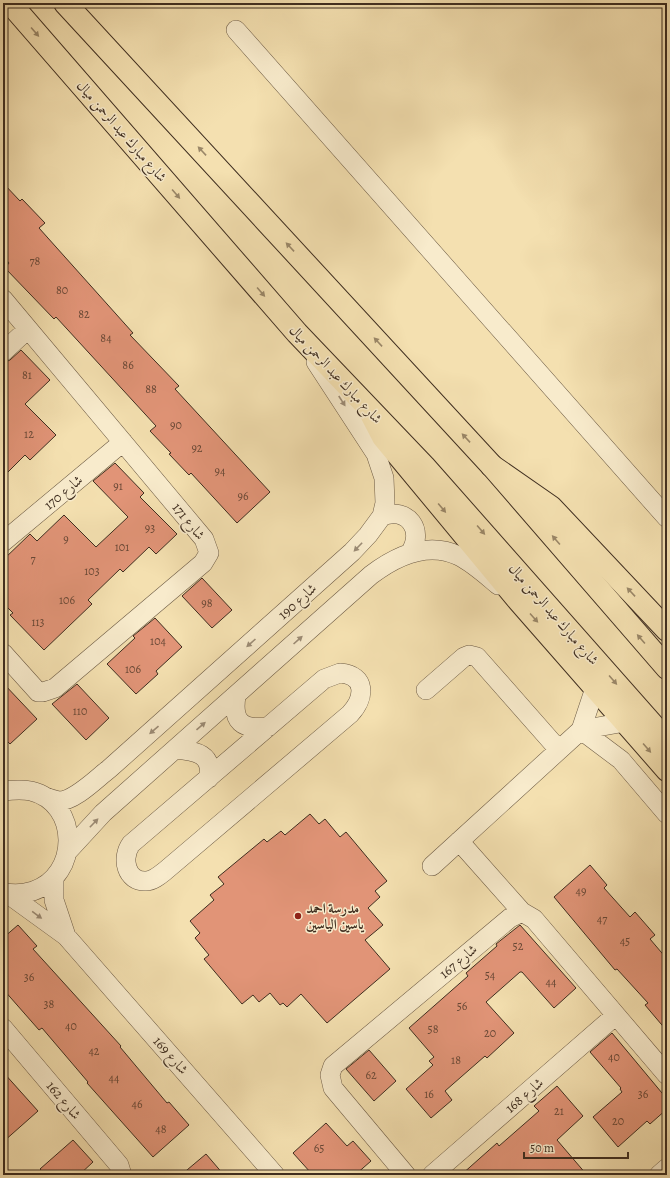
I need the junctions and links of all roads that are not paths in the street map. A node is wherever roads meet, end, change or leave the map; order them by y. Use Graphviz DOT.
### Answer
graph roads {
  1 [pos="10,3"];
  2 [pos="65,3"];
  3 [pos="236,30"];
  4 [pos="3,299"];
  5 [pos="28,329"];
  6 [pos="298,333"];
  7 [pos="3,352"];
  8 [pos="369,410"];
  9 [pos="123,442"];
  10 [pos="492,466"];
  11 [pos="382,516"];
  12 [pos="667,518"];
  13 [pos="3,542"];
  14 [pos="410,553"];
  15 [pos="520,601"];
  16 [pos="667,630"];
  17 [pos="3,653"];
  18 [pos="667,668"];
  19 [pos="595,688"];
  20 [pos="426,690"];
  21 [pos="236,696"];
  22 [pos="625,722"];
  23 [pos="268,727"];
  24 [pos="581,730"];
  25 [pos="667,741"];
  26 [pos="176,748"];
  27 [pos="559,750"];
  28 [pos="667,770"];
  29 [pos="209,778"];
  30 [pos="8,788"];
  31 [pos="43,796"];
  32 [pos="667,814"];
  33 [pos="459,841"];
  34 [pos="68,852"];
  35 [pos="432,866"];
  36 [pos="54,879"];
  37 [pos="6,893"];
  38 [pos="522,912"];
  39 [pos="66,936"];
  40 [pos="616,1015"];
  41 [pos="3,1028"];
  42 [pos="667,1075"];
  43 [pos="667,1168"];
  44 [pos="122,1175"];
  45 [pos="275,1175"];
  46 [pos="406,1175"];
  47 [pos="432,1175"];
  48 [pos="659,1175"];
  1 -- 6 [label="main road, شارع مبارك عبد الرحمن ميال, one-way"];
  10 -- 2 [label="main road, one-way"];
  3 -- 12 [label="street"];
  4 -- 5 [label="street, شارع 171"];
  5 -- 7 [label="street"];
  5 -- 9 [label="street, شارع 171"];
  6 -- 8 [label="main road, شارع مبارك عبد الرحمن ميال"];
  6 -- 11 [label="street, one-way"];
  8 -- 15 [label="main road, one-way"];
  8 -- 25 [label="main road, شارع مبارك عبد الرحمن ميال, one-way"];
  9 -- 13 [label="street, شارع 170"];
  9 -- 17 [label="street, شارع 171"];
  16 -- 10 [label="main road, one-way"];
  18 -- 10 [label="main road, one-way"];
  11 -- 14 [label="street"];
  11 -- 31 [label="street, شارع 190, one-way"];
  14 -- 15 [label="street"];
  21 -- 14 [label="street, one-way"];
  15 -- 19 [label="main road, one-way"];
  19 -- 22 [label="main road"];
  19 -- 24 [label="street"];
  20 -- 27 [label="street"];
  21 -- 23 [label="street"];
  26 -- 21 [label="street, one-way"];
  22 -- 24 [label="street"];
  22 -- 28 [label="main road, one-way"];
  23 -- 29 [label="street"];
  23 -- 29 [label="street"];
  24 -- 27 [label="street"];
  24 -- 32 [label="street"];
  26 -- 29 [label="street"];
  34 -- 26 [label="street, one-way"];
  27 -- 33 [label="street"];
  30 -- 31 [label="street, شارع 190"];
  31 -- 34 [label="street"];
  33 -- 35 [label="street"];
  33 -- 38 [label="street"];
  34 -- 36 [label="street"];
  36 -- 37 [label="street"];
  36 -- 39 [label="street, شارع 169"];
  37 -- 39 [label="street, شارع 169, one-way"];
  38 -- 40 [label="street"];
  38 -- 46 [label="street, شارع 167"];
  39 -- 45 [label="street, شارع 169"];
  40 -- 42 [label="street"];
  40 -- 47 [label="street, شارع 168"];
  41 -- 44 [label="street, شارع 162"];
  43 -- 48 [label="street"];
}
